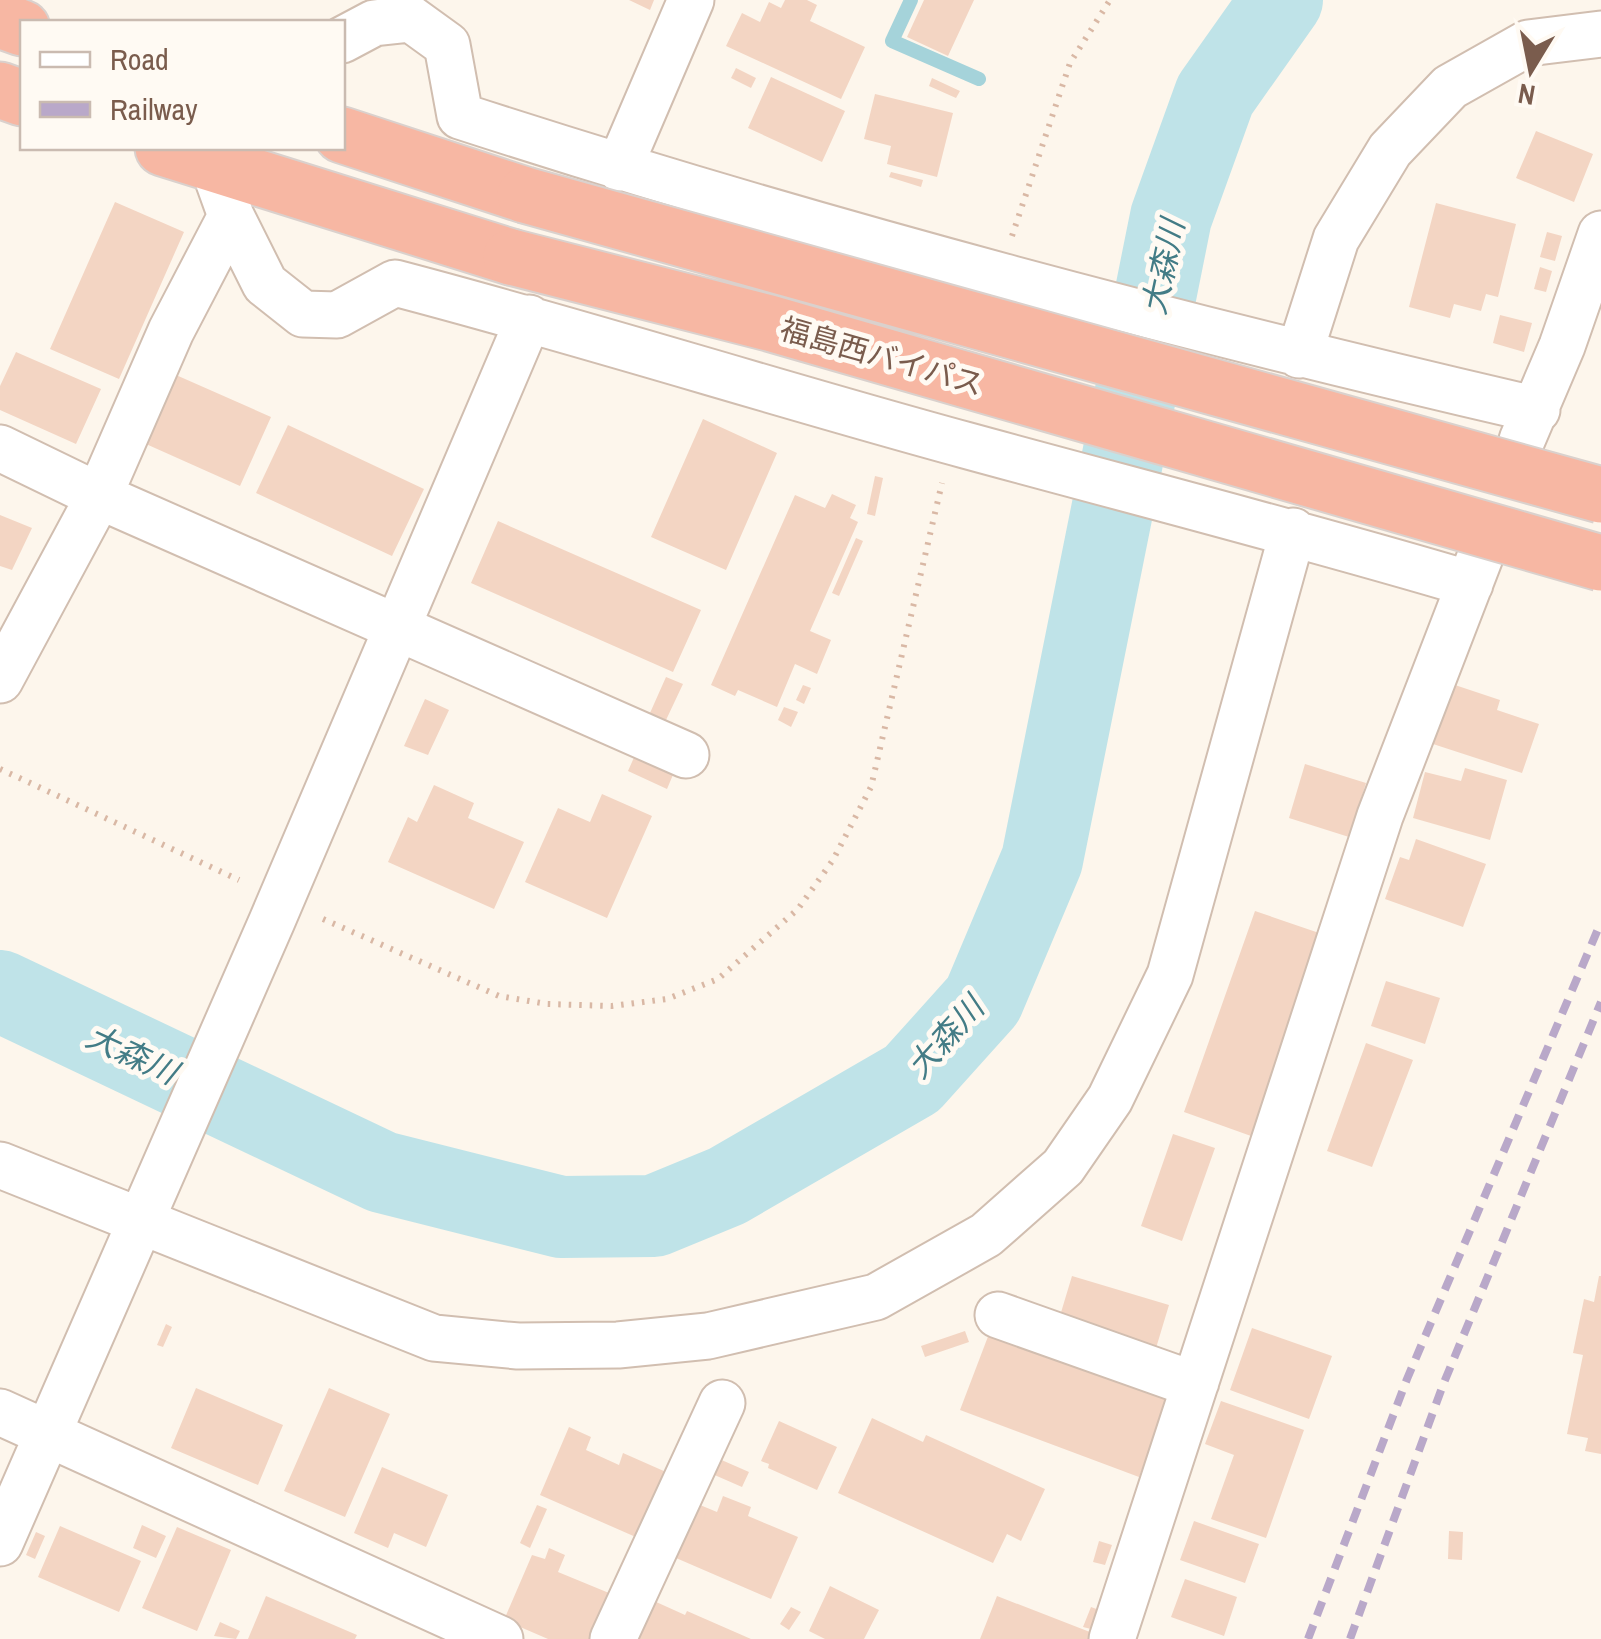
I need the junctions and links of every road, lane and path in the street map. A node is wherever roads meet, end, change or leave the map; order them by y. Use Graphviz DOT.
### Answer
graph roads {
  1 [pos="690,0"];
  2 [pos="1110,0"];
  3 [pos="1601,34"];
  4 [pos="345,38"];
  5 [pos="345,137"];
  6 [pos="168,150"];
  7 [pos="213,166"];
  8 [pos="619,168"];
  9 [pos="231,216"];
  10 [pos="1601,234"];
  11 [pos="999,275"];
  12 [pos="529,318"];
  13 [pos="1299,354"];
  14 [pos="952,441"];
  15 [pos="0,448"];
  16 [pos="1601,495"];
  17 [pos="99,496"];
  18 [pos="1274,526"];
  19 [pos="1601,563"];
  20 [pos="397,629"];
  21 [pos="0,680"];
  22 [pos="686,754"];
  23 [pos="0,768"];
  24 [pos="272,920"];
  25 [pos="0,1165"];
  26 [pos="145,1211"];
  27 [pos="998,1315"];
  28 [pos="1196,1382"];
  29 [pos="722,1402"];
  30 [pos="0,1412"];
  31 [pos="46,1434"];
  32 [pos="0,1542"];
  33 [pos="500,1639"];
  34 [pos="613,1639"];
  35 [pos="1112,1639"];
  1 -- 8 [label="street"];
  2 -- 11 [label="path"];
  3 -- 13 [label="street"];
  4 -- 8 [label="street"];
  5 -- 16 [label="highway, 福島西バイパス, bridge"];
  6 -- 7 [label="highway, 福島西バイパス"];
  7 -- 9 [label="street"];
  7 -- 19 [label="highway, 福島西バイパス, bridge"];
  8 -- 11 [label="street"];
  9 -- 12 [label="street"];
  9 -- 17 [label="street"];
  10 -- 13 [label="street"];
  11 -- 13 [label="street"];
  12 -- 14 [label="street"];
  12 -- 20 [label="street"];
  14 -- 18 [label="street"];
  14 -- 24 [label="path"];
  15 -- 17 [label="street"];
  17 -- 20 [label="street"];
  17 -- 21 [label="street"];
  18 -- 26 [label="street"];
  18 -- 28 [label="street"];
  20 -- 22 [label="street"];
  20 -- 24 [label="street"];
  23 -- 24 [label="path"];
  24 -- 26 [label="street"];
  25 -- 26 [label="street"];
  26 -- 31 [label="street"];
  27 -- 28 [label="street"];
  28 -- 35 [label="street"];
  29 -- 34 [label="street"];
  30 -- 31 [label="street"];
  31 -- 32 [label="street"];
  31 -- 33 [label="street"];
}
